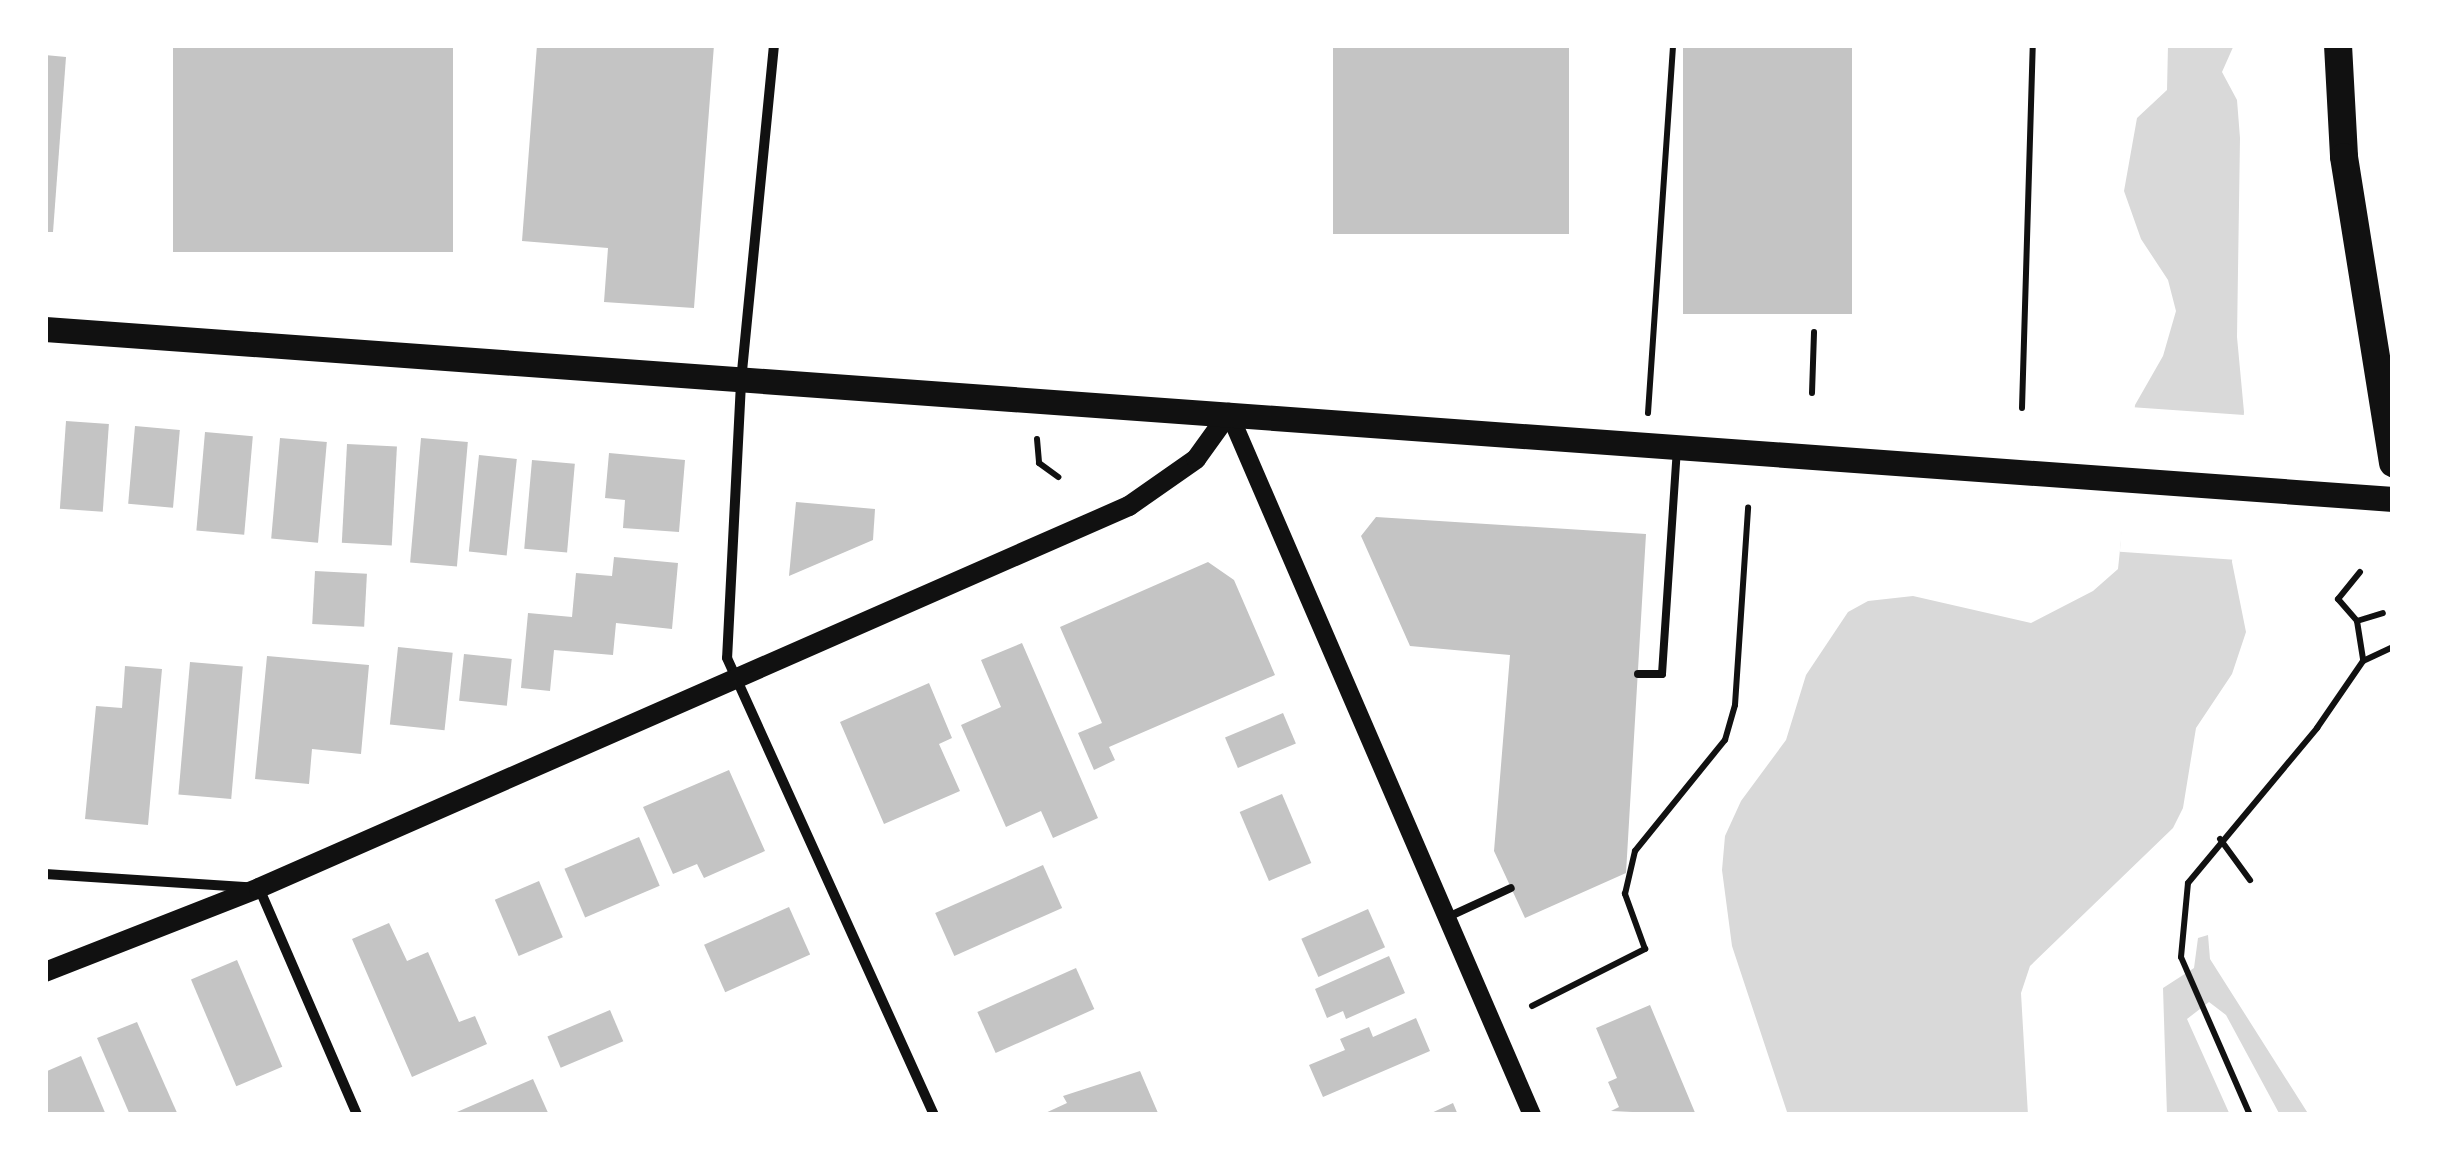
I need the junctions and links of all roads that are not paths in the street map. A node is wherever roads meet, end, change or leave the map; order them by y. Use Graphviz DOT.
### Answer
graph roads {
  1 [pos="774,45"];
  2 [pos="2338,45"];
  3 [pos="45,329"];
  4 [pos="742,383"];
  5 [pos="1228,413"];
  6 [pos="1677,446"];
  7 [pos="2393,463"];
  8 [pos="2393,500"];
  9 [pos="1638,674"];
  10 [pos="736,681"];
  11 [pos="45,874"];
  12 [pos="259,888"];
  13 [pos="1511,888"];
  14 [pos="1444,909"];
  15 [pos="45,972"];
  16 [pos="357,1115"];
  17 [pos="934,1115"];
  18 [pos="1532,1115"];
  1 -- 4 [label="street"];
  2 -- 7 [label="highway"];
  3 -- 4 [label="main road"];
  4 -- 5 [label="main road"];
  4 -- 10 [label="street"];
  5 -- 6 [label="main road"];
  5 -- 10 [label="main road"];
  5 -- 14 [label="street"];
  6 -- 8 [label="main road"];
  6 -- 9 [label="lane"];
  10 -- 12 [label="main road"];
  10 -- 17 [label="street"];
  11 -- 12 [label="street"];
  12 -- 15 [label="main road"];
  12 -- 16 [label="street"];
  13 -- 14 [label="lane"];
  14 -- 18 [label="street"];
}
